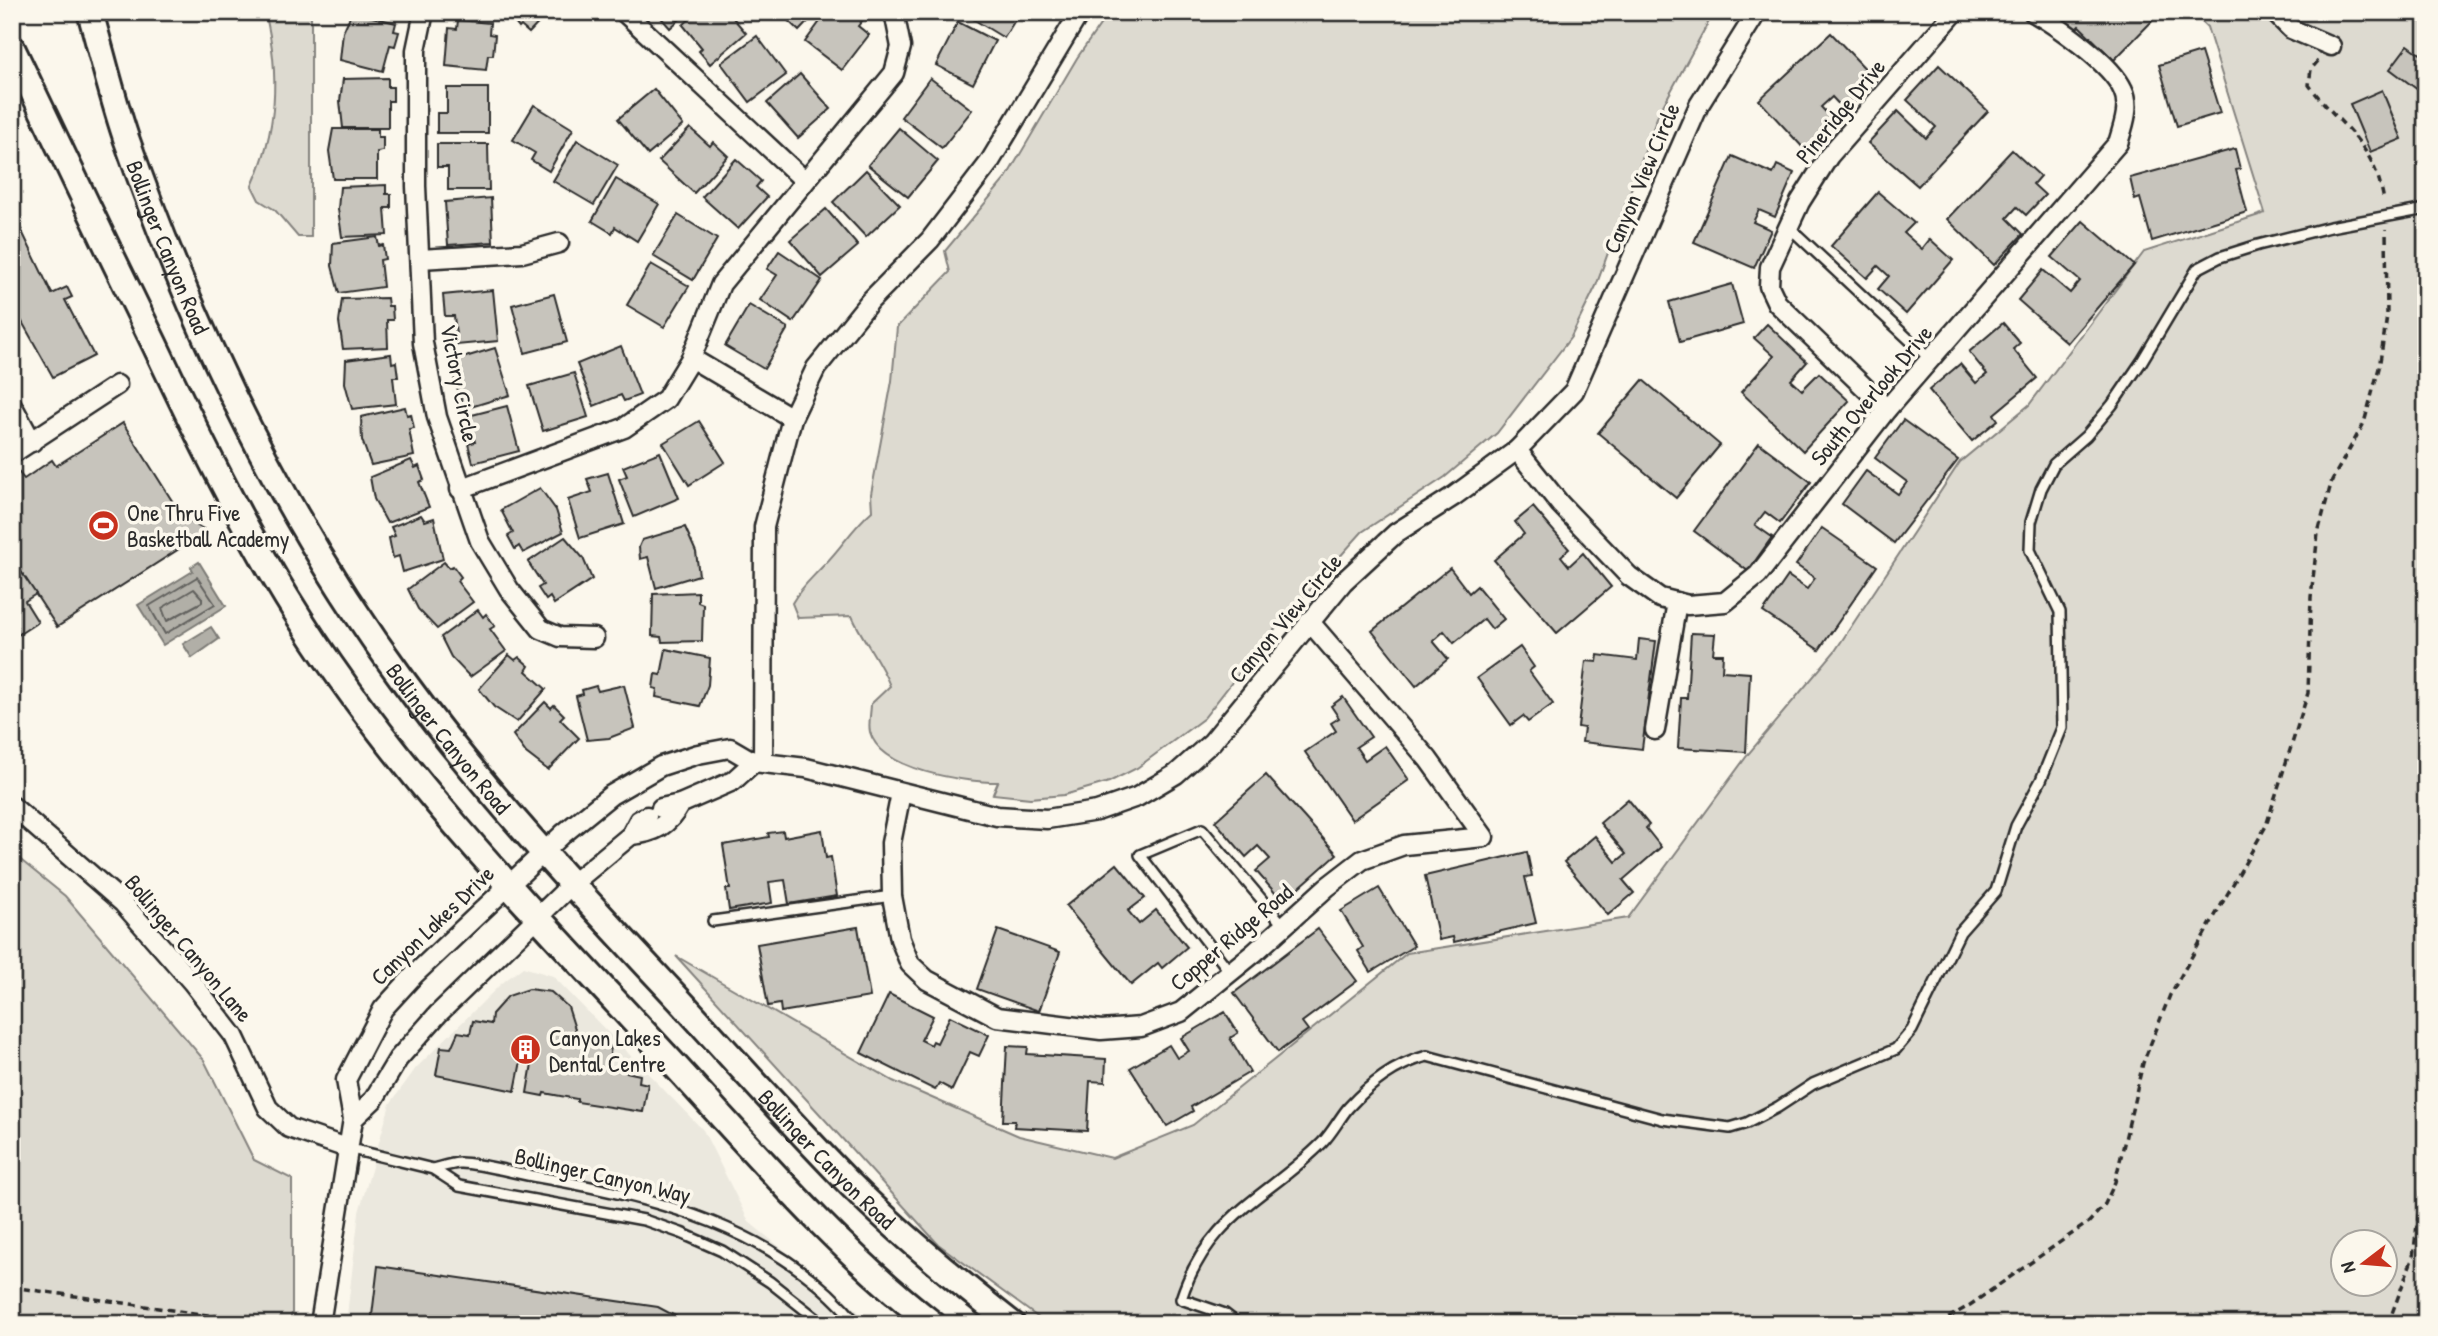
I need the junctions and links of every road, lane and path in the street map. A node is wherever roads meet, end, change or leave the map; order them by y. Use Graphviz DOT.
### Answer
graph roads {
  1 [pos="90,12"];
  2 [pos="424,12"];
  3 [pos="624,12"];
  4 [pos="894,12"];
  5 [pos="1080,12"];
  6 [pos="1757,12"];
  7 [pos="1955,12"];
  8 [pos="2033,12"];
  9 [pos="2274,12"];
  10 [pos="2331,46"];
  11 [pos="12,48"];
  12 [pos="804,180"];
  13 [pos="2426,209"];
  14 [pos="2386,215"];
  15 [pos="1789,227"];
  16 [pos="559,243"];
  17 [pos="421,260"];
  18 [pos="691,358"];
  19 [pos="1931,360"];
  20 [pos="117,385"];
  21 [pos="12,405"];
  22 [pos="1887,409"];
  23 [pos="792,418"];
  24 [pos="32,442"];
  25 [pos="1517,450"];
  26 [pos="12,454"];
  27 [pos="460,489"];
  28 [pos="1677,602"];
  29 [pos="1309,621"];
  30 [pos="594,638"];
  31 [pos="1655,730"];
  32 [pos="758,762"];
  33 [pos="901,793"];
  34 [pos="680,804"];
  35 [pos="12,806"];
  36 [pos="631,835"];
  37 [pos="543,853"];
  38 [pos="509,884"];
  39 [pos="572,884"];
  40 [pos="892,896"];
  41 [pos="538,917"];
  42 [pos="713,921"];
  43 [pos="1284,926"];
  44 [pos="1230,972"];
  45 [pos="353,1119"];
  46 [pos="347,1148"];
  47 [pos="2426,1154"];
  48 [pos="433,1170"];
  49 [pos="12,1287"];
  50 [pos="246,1324"];
  51 [pos="320,1324"];
  52 [pos="822,1324"];
  53 [pos="857,1324"];
  54 [pos="933,1324"];
  55 [pos="1012,1324"];
  56 [pos="1238,1324"];
  57 [pos="1938,1324"];
  58 [pos="2388,1324"];
  1 -- 37 [label="main road, Bollinger Canyon Road"];
  2 -- 17 [label="street, Victory Circle"];
  3 -- 12 [label="street"];
  4 -- 12 [label="street"];
  5 -- 23 [label="street"];
  6 -- 25 [label="street, Canyon View Circle"];
  7 -- 15 [label="street, Pineridge Drive"];
  8 -- 19 [label="street, South Overlook Drive"];
  9 -- 10 [label="street"];
  10 -- 14 [label="path"];
  11 -- 38 [label="main road, Bollinger Canyon Road"];
  12 -- 18 [label="street"];
  13 -- 14 [label="lane"];
  14 -- 56 [label="lane"];
  14 -- 57 [label="path"];
  15 -- 19 [label="lane"];
  15 -- 22 [label="street, Pineridge Drive"];
  16 -- 17 [label="street"];
  17 -- 27 [label="street, Victory Circle"];
  18 -- 23 [label="street"];
  18 -- 27 [label="street"];
  19 -- 22 [label="street, South Overlook Drive"];
  20 -- 24 [label="street"];
  21 -- 24 [label="street"];
  22 -- 28 [label="street, South Overlook Drive"];
  23 -- 32 [label="street"];
  24 -- 26 [label="street"];
  25 -- 28 [label="street, South Overlook Drive"];
  25 -- 29 [label="street, Canyon View Circle"];
  27 -- 30 [label="street, Victory Circle"];
  28 -- 31 [label="street"];
  29 -- 33 [label="street, Canyon View Circle"];
  29 -- 43 [label="street, Copper Ridge Road"];
  32 -- 33 [label="street, Canyon View Circle"];
  32 -- 34 [label="street"];
  32 -- 37 [label="street, Canyon View Circle"];
  33 -- 40 [label="street, Copper Ridge Road"];
  34 -- 36 [label="street"];
  34 -- 36 [label="street"];
  35 -- 46 [label="street, Bollinger Canyon Lane"];
  36 -- 39 [label="street"];
  37 -- 38 [label="street, Canyon Lakes Drive"];
  37 -- 39 [label="main road, Bollinger Canyon Road"];
  38 -- 41 [label="main road, Bollinger Canyon Road"];
  38 -- 45 [label="street, Canyon Lakes Drive"];
  39 -- 41 [label="street"];
  39 -- 55 [label="main road, Bollinger Canyon Road"];
  40 -- 42 [label="lane"];
  40 -- 44 [label="street, Copper Ridge Road"];
  41 -- 45 [label="street"];
  41 -- 54 [label="main road, Bollinger Canyon Road"];
  43 -- 44 [label="street, Copper Ridge Road"];
  43 -- 44 [label="lane"];
  45 -- 46 [label="street, Canyon Lakes Drive"];
  46 -- 48 [label="lane, Bollinger Canyon Way"];
  46 -- 51 [label="street, Canyon Lakes Drive"];
  47 -- 58 [label="path"];
  48 -- 52 [label="lane, Bollinger Canyon Way"];
  48 -- 53 [label="lane, Bollinger Canyon Way"];
  49 -- 50 [label="path"];
}
